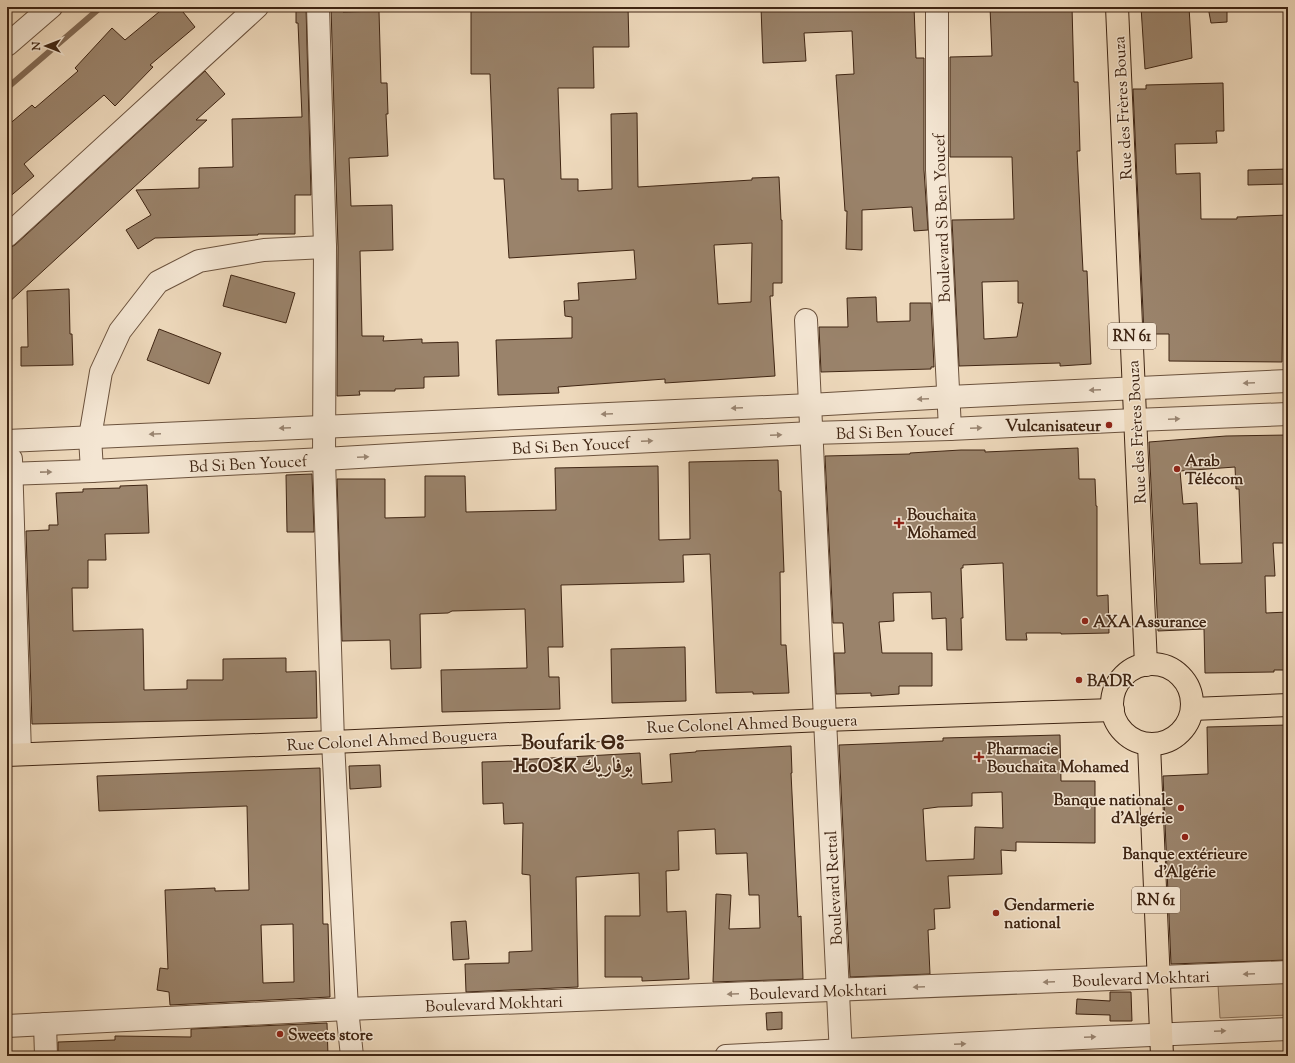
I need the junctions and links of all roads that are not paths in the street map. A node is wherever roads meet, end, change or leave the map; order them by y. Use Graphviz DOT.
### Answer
graph roads {
  1 [pos="51,7"];
  2 [pos="257,7"];
  3 [pos="318,7"];
  4 [pos="937,7"];
  5 [pos="1117,7"];
  6 [pos="7,45"];
  7 [pos="7,236"];
  8 [pos="325,247"];
  9 [pos="806,320"];
  10 [pos="1288,381"];
  11 [pos="1134,388"];
  12 [pos="949,397"];
  13 [pos="810,405"];
  14 [pos="1288,414"];
  15 [pos="494,419"];
  16 [pos="1135,420"];
  17 [pos="324,426"];
  18 [pos="950,429"];
  19 [pos="812,433"];
  20 [pos="90,437"];
  21 [pos="9,441"];
  22 [pos="495,449"];
  23 [pos="324,459"];
  24 [pos="92,471"];
  25 [pos="9,474"];
  26 [pos="1146,665"];
  27 [pos="1288,705"];
  28 [pos="1192,709"];
  29 [pos="1113,710"];
  30 [pos="824,720"];
  31 [pos="333,742"];
  32 [pos="1150,744"];
  33 [pos="13,754"];
  34 [pos="1288,972"];
  35 [pos="1159,977"];
  36 [pos="838,990"];
  37 [pos="348,1009"];
  38 [pos="44,1024"];
  39 [pos="7,1026"];
  40 [pos="1288,1029"];
  41 [pos="1161,1034"];
  42 [pos="841,1053"];
  43 [pos="46,1056"];
  44 [pos="352,1056"];
  45 [pos="726,1056"];
  46 [pos="1162,1056"];
  1 -- 6 [label="street"];
  2 -- 7 [label="street"];
  3 -- 8 [label="street"];
  4 -- 12 [label="street, Boulevard Si Ben Youcef"];
  5 -- 11 [label="main road, Rue des Frères Bouza / RN 61"];
  8 -- 17 [label="street"];
  8 -- 20 [label="street"];
  9 -- 13 [label="street, Boulevard Rettal"];
  10 -- 11 [label="street, one-way"];
  11 -- 12 [label="street, Bd Si Ben Youcef, one-way"];
  11 -- 16 [label="main road, Rue des Frères Bouza / RN 61"];
  12 -- 13 [label="street, Bd Si Ben Youcef, one-way"];
  12 -- 18 [label="street, Boulevard Si Ben Youcef"];
  13 -- 15 [label="street, Bd Si Ben Youcef, one-way"];
  13 -- 19 [label="street, Boulevard Rettal"];
  16 -- 14 [label="street, one-way"];
  15 -- 17 [label="street, Bd Si Ben Youcef"];
  15 -- 22 [label="street"];
  18 -- 16 [label="street, Bd Si Ben Youcef, one-way"];
  16 -- 26 [label="main road, Rue des Frères Bouza / RN 61"];
  17 -- 20 [label="street, Bd Si Ben Youcef, one-way"];
  17 -- 23 [label="street"];
  18 -- 19 [label="street, Bd Si Ben Youcef"];
  22 -- 19 [label="street, Bd Si Ben Youcef, one-way"];
  19 -- 30 [label="street, Boulevard Rettal"];
  20 -- 21 [label="street, Bd Si Ben Youcef"];
  20 -- 24 [label="street"];
  21 -- 25 [label="street"];
  23 -- 22 [label="street, Bd Si Ben Youcef, one-way"];
  23 -- 24 [label="street, Bd Si Ben Youcef"];
  23 -- 31 [label="street"];
  25 -- 24 [label="street, Bd Si Ben Youcef, one-way"];
  25 -- 33 [label="street"];
  26 -- 28 [label="main road"];
  26 -- 29 [label="main road"];
  27 -- 28 [label="main road"];
  28 -- 32 [label="main road"];
  29 -- 30 [label="main road, Rue Colonel Ahmed Bouguera"];
  29 -- 32 [label="main road"];
  30 -- 31 [label="main road, Rue Colonel Ahmed Bouguera"];
  30 -- 36 [label="street, Boulevard Rettal"];
  31 -- 33 [label="main road, Rue Colonel Ahmed Bouguera"];
  31 -- 37 [label="street"];
  32 -- 35 [label="main road, RN 61"];
  34 -- 35 [label="street, Boulevard Mokhtari, one-way"];
  35 -- 36 [label="street, Boulevard Mokhtari, one-way"];
  35 -- 41 [label="main road, RN 61"];
  36 -- 37 [label="street, Boulevard Mokhtari, one-way"];
  36 -- 42 [label="street, Boulevard Rettal"];
  37 -- 38 [label="street, Boulevard Mokhtari"];
  37 -- 44 [label="street"];
  38 -- 39 [label="street, Boulevard Mokhtari"];
  38 -- 43 [label="street"];
  41 -- 40 [label="street, one-way"];
  42 -- 41 [label="street, one-way"];
  41 -- 46 [label="main road, RN 61"];
  42 -- 45 [label="street"];
}
